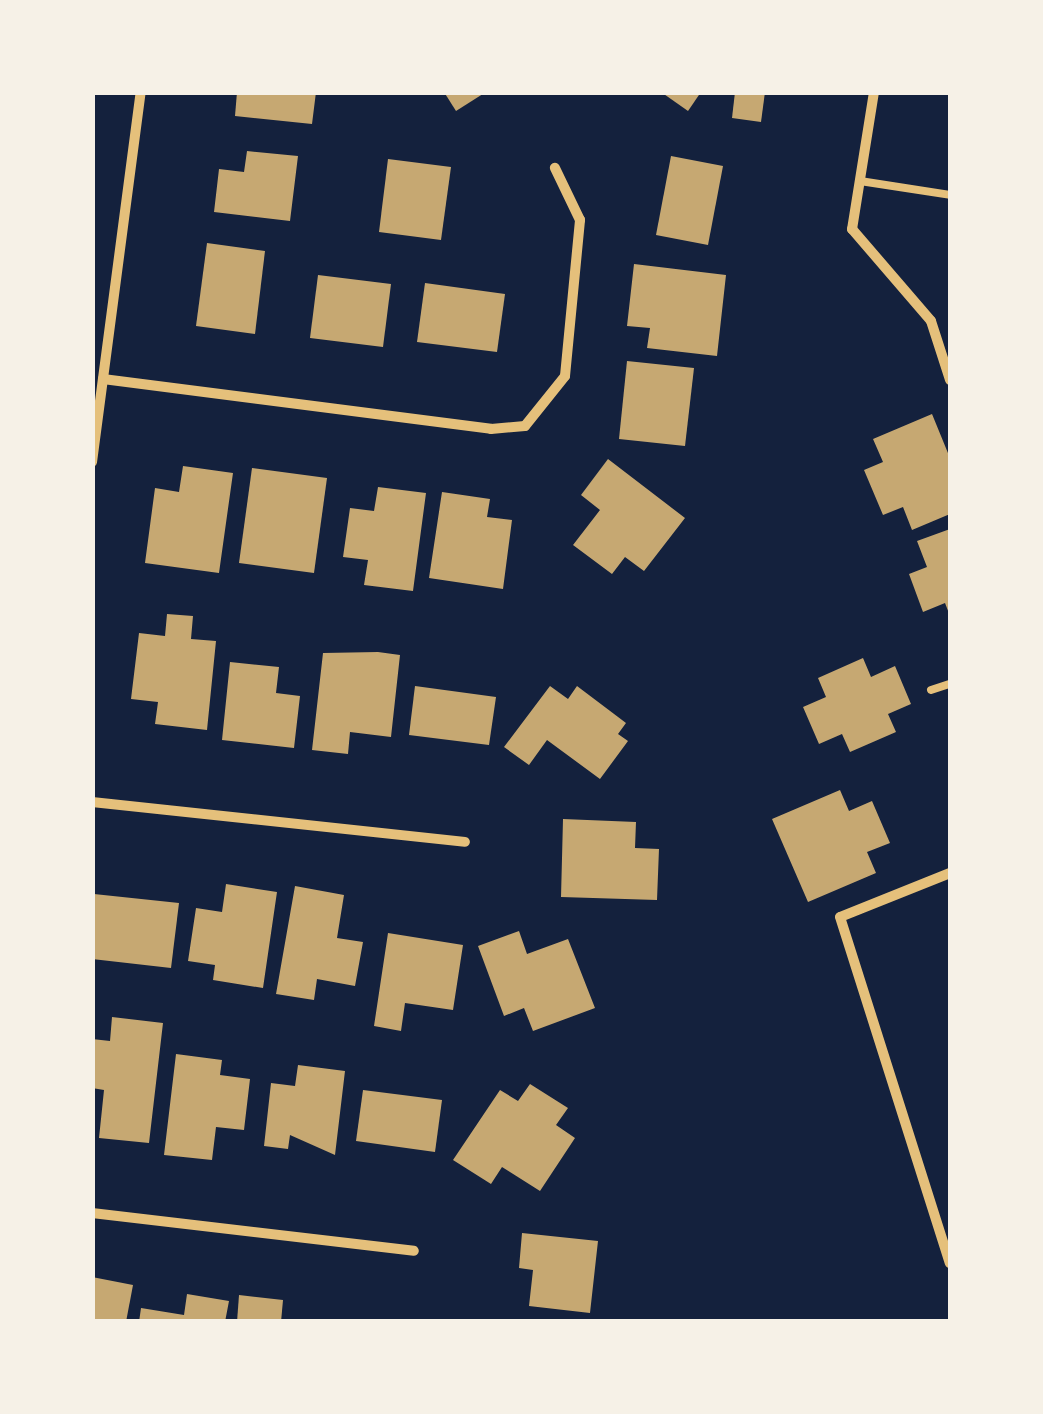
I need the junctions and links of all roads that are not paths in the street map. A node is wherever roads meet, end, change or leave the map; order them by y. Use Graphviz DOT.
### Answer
graph roads {
  1 [pos="141,92"];
  2 [pos="874,92"];
  3 [pos="555,168"];
  4 [pos="860,181"];
  5 [pos="950,195"];
  6 [pos="104,379"];
  7 [pos="950,380"];
  8 [pos="92,462"];
  9 [pos="950,684"];
  10 [pos="931,690"];
  11 [pos="92,802"];
  12 [pos="465,842"];
  13 [pos="950,874"];
  14 [pos="92,1213"];
  15 [pos="414,1251"];
  16 [pos="950,1263"];
  1 -- 6 [label="street"];
  2 -- 4 [label="street"];
  3 -- 6 [label="street"];
  4 -- 5 [label="lane"];
  4 -- 7 [label="street"];
  6 -- 8 [label="street"];
  9 -- 10 [label="lane"];
  11 -- 12 [label="street"];
  13 -- 16 [label="street"];
  14 -- 15 [label="street"];
}
